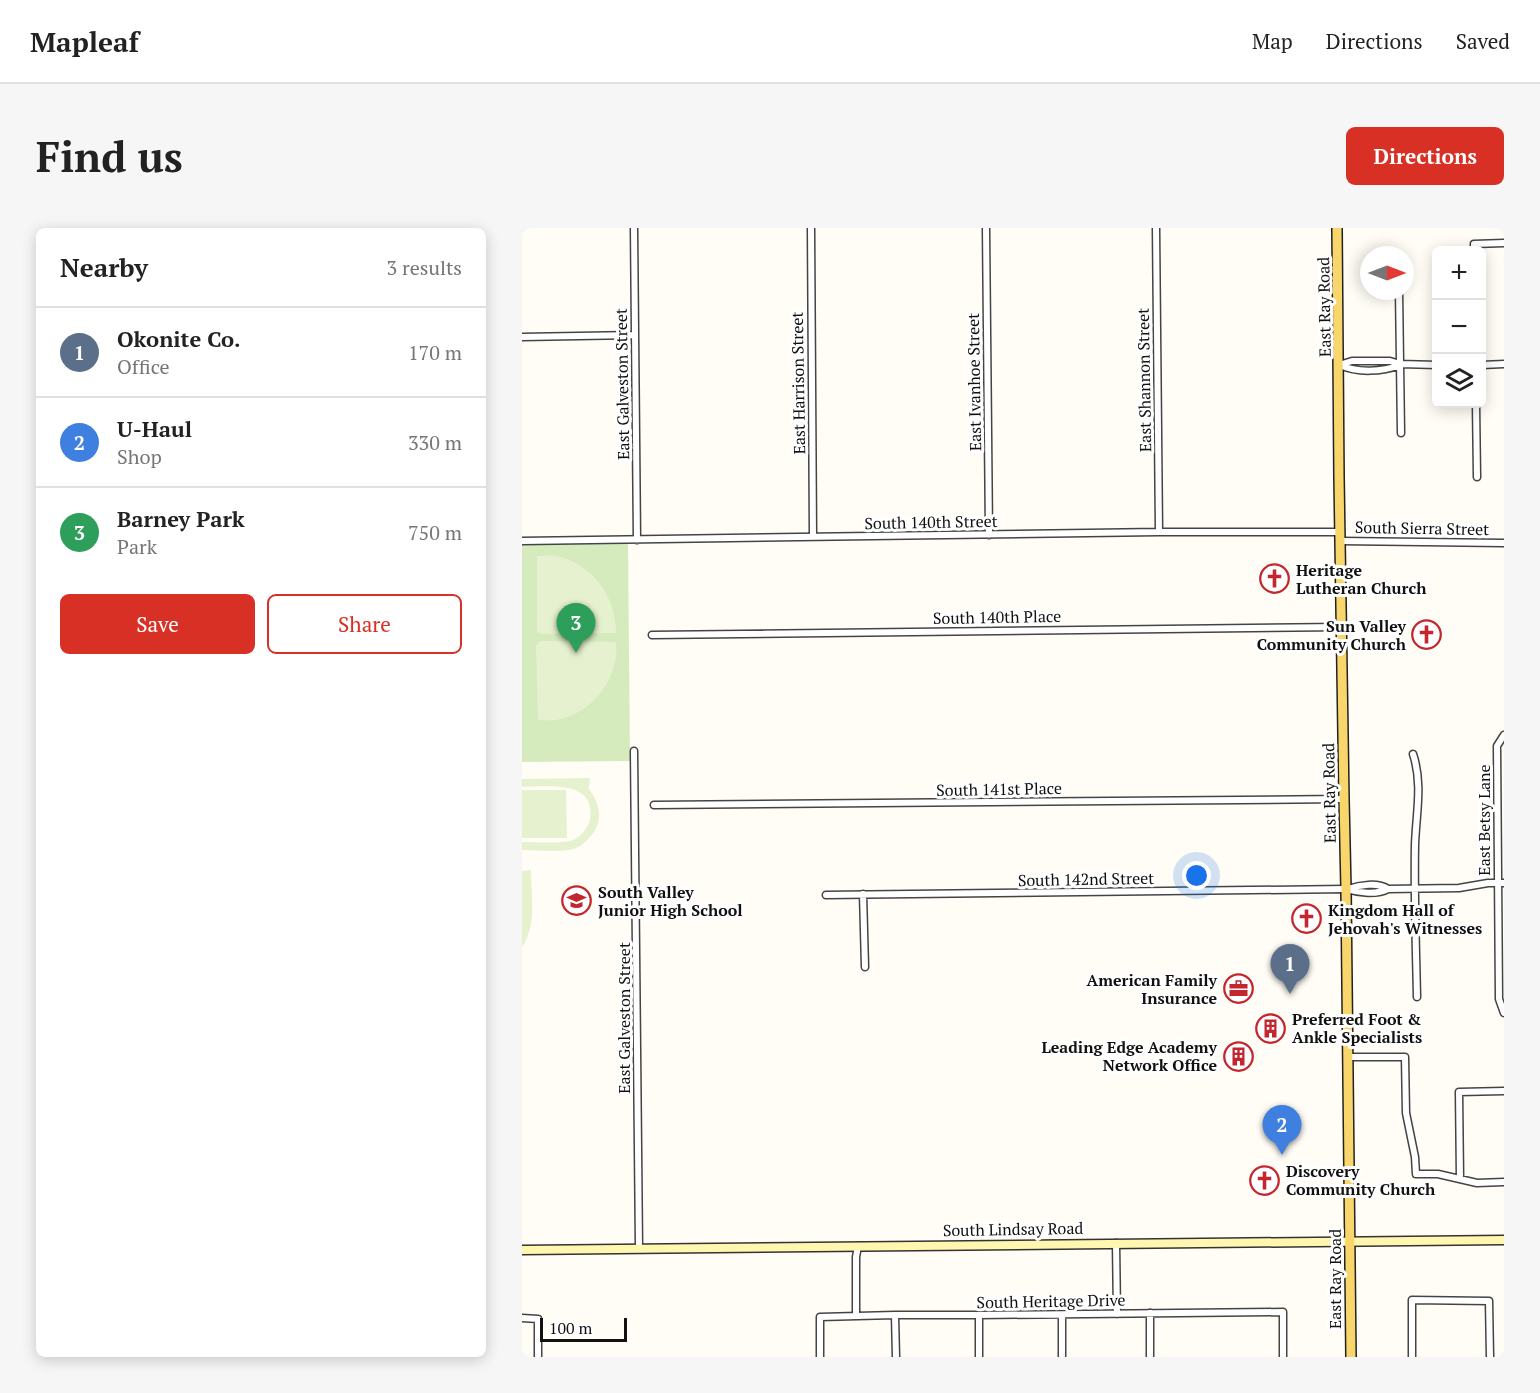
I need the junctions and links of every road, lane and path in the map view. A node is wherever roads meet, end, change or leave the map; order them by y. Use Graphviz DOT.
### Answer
graph roads {
  1 [pos="634,228"];
  2 [pos="810,228"];
  3 [pos="986,228"];
  4 [pos="1156,228"];
  5 [pos="1337,228"];
  6 [pos="1504,243"];
  7 [pos="1482,246"];
  8 [pos="1399,300"];
  9 [pos="635,335"];
  10 [pos="522,337"];
  11 [pos="1400,364"];
  12 [pos="1504,364"];
  13 [pos="1339,365"];
  14 [pos="1432,365"];
  15 [pos="1486,365"];
  16 [pos="1476,408"];
  17 [pos="1401,433"];
  18 [pos="1477,477"];
  19 [pos="1159,532"];
  20 [pos="989,535"];
  21 [pos="1340,536"];
  22 [pos="813,537"];
  23 [pos="637,540"];
  24 [pos="522,541"];
  25 [pos="1504,543"];
  26 [pos="1342,627"];
  27 [pos="652,635"];
  28 [pos="1504,735"];
  29 [pos="634,751"];
  30 [pos="1413,754"];
  31 [pos="1344,799"];
  32 [pos="654,806"];
  33 [pos="1501,883"];
  34 [pos="1346,889"];
  35 [pos="1415,889"];
  36 [pos="863,894"];
  37 [pos="826,895"];
  38 [pos="865,967"];
  39 [pos="1417,997"];
  40 [pos="1504,1013"];
  41 [pos="1348,1057"];
  42 [pos="1504,1091"];
  43 [pos="1460,1179"];
  44 [pos="1504,1182"];
  45 [pos="1504,1240"];
  46 [pos="1350,1241"];
  47 [pos="1116,1243"];
  48 [pos="858,1246"];
  49 [pos="639,1248"];
  50 [pos="522,1250"];
  51 [pos="1150,1313"];
  52 [pos="1062,1314"];
  53 [pos="1116,1314"];
  54 [pos="856,1315"];
  55 [pos="895,1315"];
  56 [pos="979,1316"];
  57 [pos="522,1318"];
  58 [pos="538,1357"];
  59 [pos="820,1357"];
  60 [pos="896,1357"];
  61 [pos="980,1357"];
  62 [pos="1062,1357"];
  63 [pos="1150,1357"];
  64 [pos="1283,1357"];
  65 [pos="1351,1357"];
  66 [pos="1412,1357"];
  67 [pos="1490,1357"];
  1 -- 9 [label="street, East Galveston Street"];
  2 -- 22 [label="street, East Harrison Street"];
  3 -- 20 [label="street, East Ivanhoe Street"];
  4 -- 19 [label="street, East Shannon Street"];
  5 -- 13 [label="main road, East Ray Road"];
  6 -- 7 [label="street"];
  8 -- 11 [label="street"];
  9 -- 10 [label="street"];
  9 -- 23 [label="street, East Galveston Street"];
  11 -- 13 [label="street"];
  11 -- 14 [label="street"];
  11 -- 17 [label="street"];
  12 -- 15 [label="street"];
  13 -- 21 [label="main road, East Ray Road"];
  16 -- 18 [label="street"];
  19 -- 20 [label="street, South 140th Street"];
  19 -- 21 [label="street, South 140th Street"];
  20 -- 22 [label="street, South 140th Street"];
  21 -- 25 [label="street, South Sierra Street"];
  21 -- 26 [label="main road, East Ray Road"];
  22 -- 23 [label="street, South 140th Street"];
  23 -- 24 [label="street, South 140th Street"];
  26 -- 27 [label="street, South 140th Place"];
  26 -- 31 [label="main road, East Ray Road"];
  28 -- 33 [label="street, East Betsy Lane"];
  29 -- 49 [label="street, East Galveston Street"];
  30 -- 35 [label="street"];
  31 -- 32 [label="street, South 141st Place"];
  31 -- 34 [label="main road, East Ray Road"];
  33 -- 35 [label="street, South 142nd Street"];
  33 -- 40 [label="street, East Betsy Lane"];
  34 -- 35 [label="street, South 142nd Street"];
  34 -- 36 [label="street, South 142nd Street"];
  34 -- 41 [label="main road, East Ray Road"];
  35 -- 39 [label="street"];
  36 -- 37 [label="street, South 142nd Street"];
  36 -- 38 [label="street"];
  41 -- 43 [label="street"];
  41 -- 46 [label="main road, East Ray Road"];
  42 -- 43 [label="street"];
  43 -- 44 [label="street"];
  45 -- 46 [label="main road, South Lindsay Road"];
  46 -- 47 [label="main road, South Lindsay Road"];
  46 -- 65 [label="main road, East Ray Road"];
  47 -- 48 [label="main road, South Lindsay Road"];
  47 -- 53 [label="street"];
  48 -- 49 [label="main road, South Lindsay Road"];
  48 -- 54 [label="street"];
  49 -- 50 [label="main road, South Lindsay Road"];
  51 -- 53 [label="street, South Heritage Drive"];
  51 -- 63 [label="street"];
  51 -- 64 [label="street, South Heritage Drive"];
  52 -- 53 [label="street, South Heritage Drive"];
  52 -- 56 [label="street, South Heritage Drive"];
  52 -- 62 [label="street"];
  54 -- 55 [label="street, South Heritage Drive"];
  54 -- 59 [label="street, South Heritage Drive"];
  55 -- 56 [label="street, South Heritage Drive"];
  55 -- 60 [label="street"];
  56 -- 61 [label="street"];
  57 -- 58 [label="street"];
  66 -- 67 [label="street"];
}
